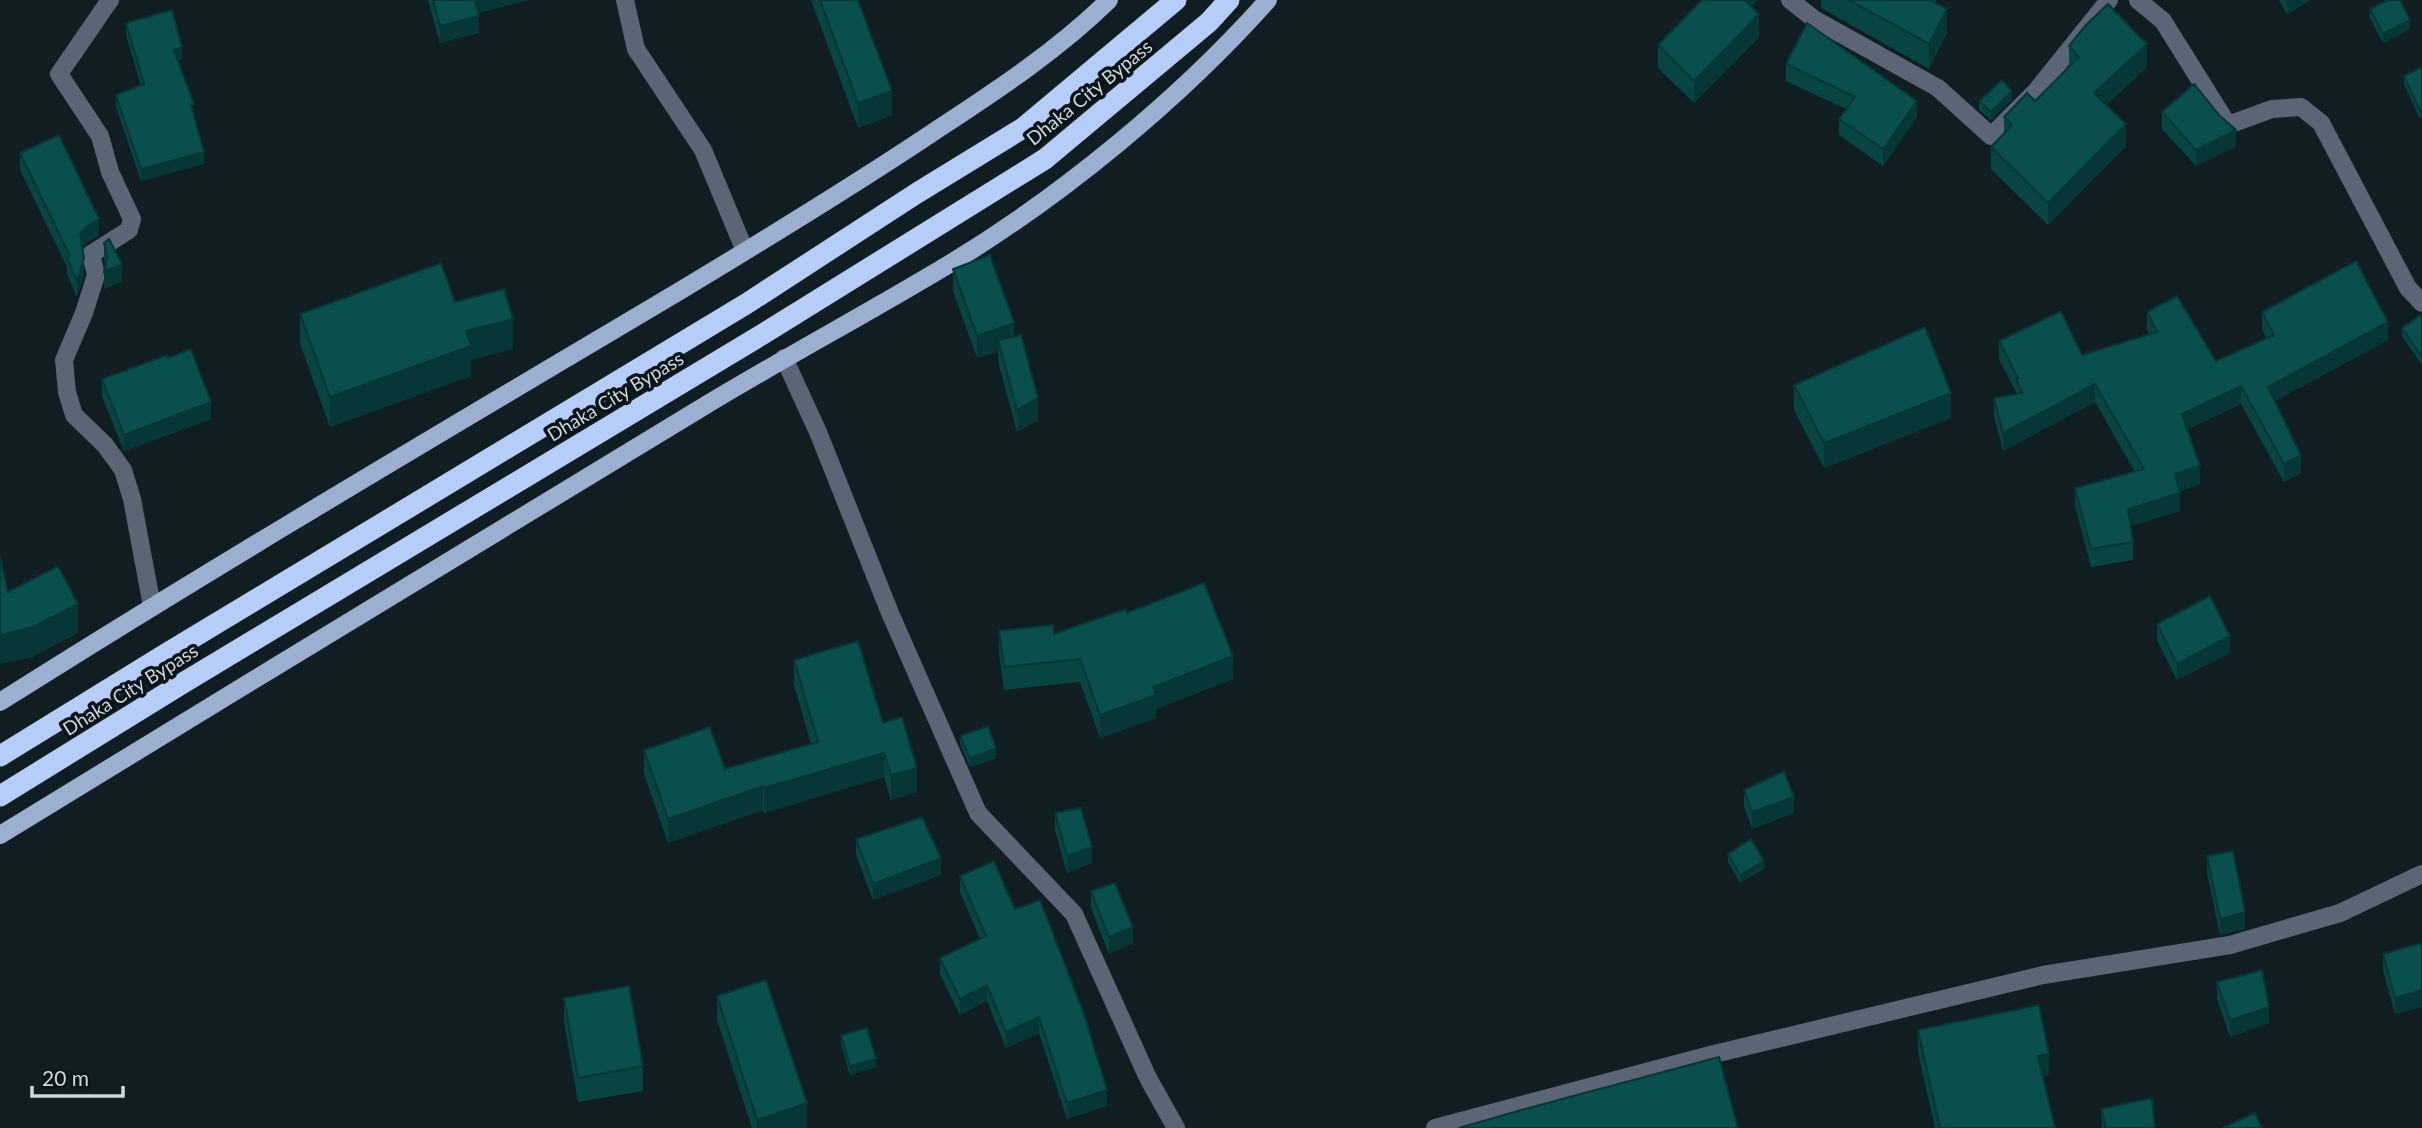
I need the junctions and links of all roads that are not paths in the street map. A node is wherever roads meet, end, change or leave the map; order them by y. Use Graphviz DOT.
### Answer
graph roads {
  1 [pos="110,0"];
  2 [pos="625,0"];
  3 [pos="1109,0"];
  4 [pos="1176,0"];
  5 [pos="1228,0"];
  6 [pos="1268,0"];
  7 [pos="1790,0"];
  8 [pos="2109,0"];
  9 [pos="2138,0"];
  10 [pos="745,251"];
  11 [pos="2422,303"];
  12 [pos="784,358"];
  13 [pos="152,606"];
  14 [pos="0,702"];
  15 [pos="0,756"];
  16 [pos="0,796"];
  17 [pos="0,835"];
  18 [pos="2422,874"];
  19 [pos="1176,1128"];
  20 [pos="1434,1128"];
  1 -- 13 [label="street"];
  2 -- 10 [label="street"];
  3 -- 10 [label="main road"];
  4 -- 15 [label="highway, Dhaka City Bypass"];
  5 -- 16 [label="highway, Dhaka City Bypass"];
  6 -- 12 [label="main road"];
  7 -- 8 [label="street"];
  9 -- 11 [label="street"];
  10 -- 13 [label="main road"];
  12 -- 17 [label="main road"];
  12 -- 19 [label="street"];
  13 -- 14 [label="main road"];
  18 -- 20 [label="street"];
}
